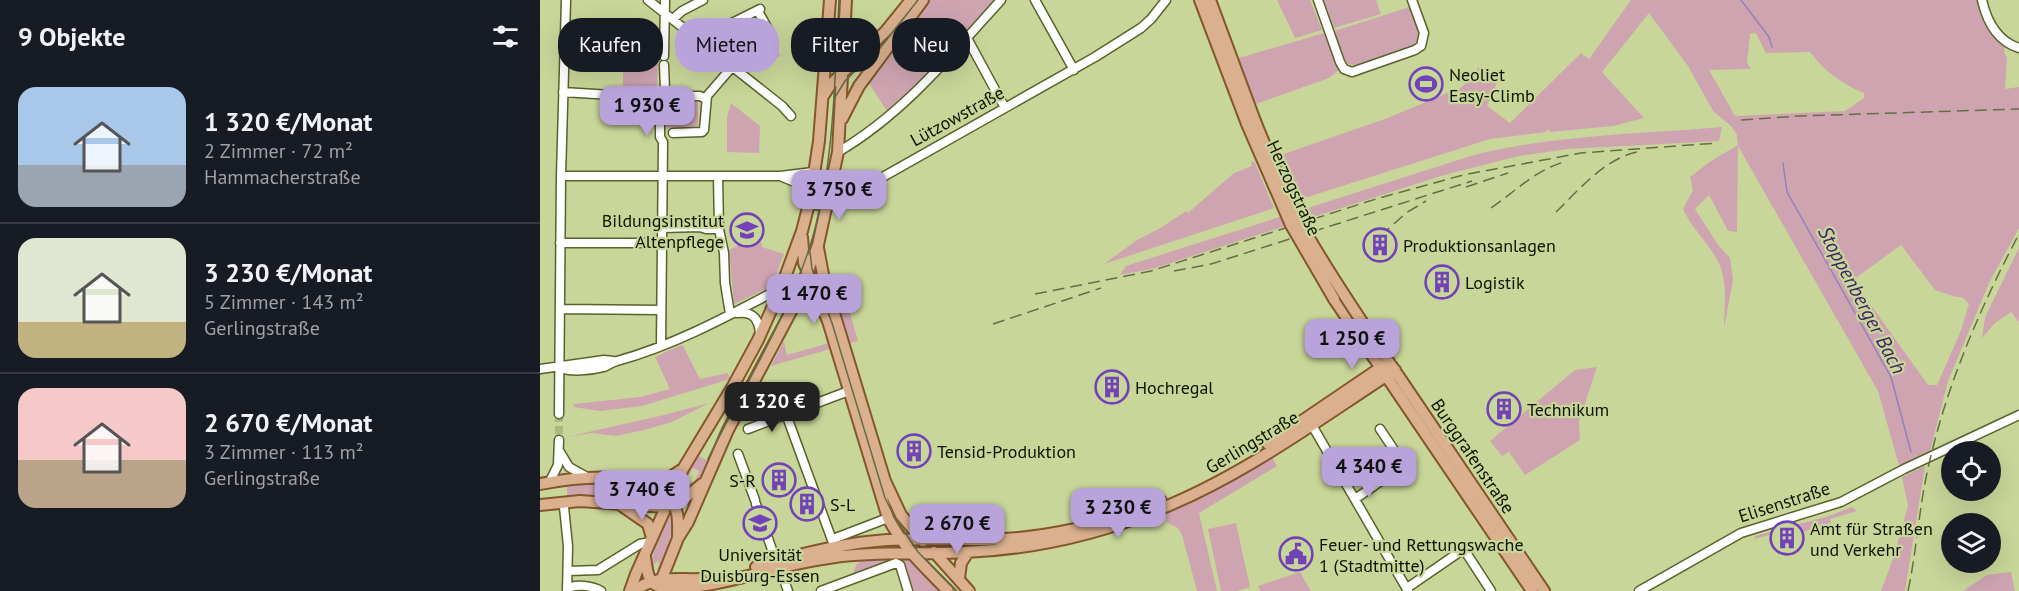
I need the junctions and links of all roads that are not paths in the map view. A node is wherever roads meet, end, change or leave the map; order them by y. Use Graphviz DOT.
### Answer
graph roads {
  1 [pos="566,0"];
  2 [pos="648,0"];
  3 [pos="665,0"];
  4 [pos="703,0"];
  5 [pos="830,0"];
  6 [pos="846,0"];
  7 [pos="911,0"];
  8 [pos="923,0"];
  9 [pos="1001,0"];
  10 [pos="1035,0"];
  11 [pos="1198,0"];
  12 [pos="1210,0"];
  13 [pos="1318,0"];
  14 [pos="1412,0"];
  15 [pos="1982,0"];
  16 [pos="1164,2"];
  17 [pos="665,14"];
  18 [pos="566,18"];
  19 [pos="742,18"];
  20 [pos="763,18"];
  21 [pos="845,18"];
  22 [pos="673,19"];
  23 [pos="970,35"];
  24 [pos="880,37"];
  25 [pos="664,40"];
  26 [pos="970,44"];
  27 [pos="2019,48"];
  28 [pos="1074,70"];
  29 [pos="564,72"];
  30 [pos="728,72"];
  31 [pos="738,72"];
  32 [pos="935,72"];
  33 [pos="841,74"];
  34 [pos="563,92"];
  35 [pos="679,96"];
  36 [pos="823,96"];
  37 [pos="660,98"];
  38 [pos="706,99"];
  39 [pos="1005,108"];
  40 [pos="791,116"];
  41 [pos="840,122"];
  42 [pos="1251,123"];
  43 [pos="673,133"];
  44 [pos="838,152"];
  45 [pos="813,172"];
  46 [pos="663,176"];
  47 [pos="780,176"];
  48 [pos="561,177"];
  49 [pos="718,179"];
  50 [pos="831,190"];
  51 [pos="853,193"];
  52 [pos="811,196"];
  53 [pos="828,207"];
  54 [pos="661,228"];
  55 [pos="719,229"];
  56 [pos="802,231"];
  57 [pos="560,243"];
  58 [pos="661,243"];
  59 [pos="818,245"];
  60 [pos="808,273"];
  61 [pos="781,288"];
  62 [pos="795,304"];
  63 [pos="822,305"];
  64 [pos="560,309"];
  65 [pos="661,310"];
  66 [pos="730,314"];
  67 [pos="760,335"];
  68 [pos="661,346"];
  69 [pos="1385,365"];
  70 [pos="559,367"];
  71 [pos="540,369"];
  72 [pos="853,389"];
  73 [pos="559,414"];
  74 [pos="786,414"];
  75 [pos="2019,415"];
  76 [pos="1310,421"];
  77 [pos="748,429"];
  78 [pos="1380,429"];
  79 [pos="559,440"];
  80 [pos="560,452"];
  81 [pos="738,454"];
  82 [pos="683,469"];
  83 [pos="587,478"];
  84 [pos="705,482"];
  85 [pos="544,483"];
  86 [pos="650,485"];
  87 [pos="1355,499"];
  88 [pos="669,503"];
  89 [pos="540,505"];
  90 [pos="619,505"];
  91 [pos="564,507"];
  92 [pos="888,518"];
  93 [pos="678,538"];
  94 [pos="900,539"];
  95 [pos="921,539"];
  96 [pos="651,540"];
  97 [pos="834,548"];
  98 [pos="910,552"];
  99 [pos="968,552"];
  100 [pos="934,553"];
  101 [pos="645,557"];
  102 [pos="780,562"];
  103 [pos="667,566"];
  104 [pos="568,571"];
  105 [pos="959,578"];
  106 [pos="687,579"];
  107 [pos="845,582"];
  108 [pos="657,585"];
  109 [pos="567,590"];
  110 [pos="1407,590"];
  111 [pos="601,591"];
  112 [pos="630,591"];
  113 [pos="635,591"];
  114 [pos="788,591"];
  115 [pos="821,591"];
  116 [pos="849,591"];
  117 [pos="908,591"];
  118 [pos="948,591"];
  119 [pos="969,591"];
  120 [pos="1491,591"];
  121 [pos="1532,591"];
  122 [pos="1544,591"];
  123 [pos="1639,591"];
  1 -- 18 [label="street"];
  2 -- 17 [label="street"];
  3 -- 17 [label="street"];
  4 -- 22 [label="street"];
  5 -- 36 [label="main road"];
  6 -- 21 [label="main road"];
  7 -- 24 [label="main road"];
  8 -- 41 [label="main road"];
  9 -- 23 [label="street"];
  10 -- 28 [label="street"];
  11 -- 42 [label="main road, Herzogstraße"];
  12 -- 42 [label="main road, Herzogstraße"];
  13 -- 14 [label="street"];
  15 -- 27 [label="street"];
  16 -- 28 [label="street, Lützowstraße"];
  17 -- 22 [label="street"];
  17 -- 25 [label="street"];
  19 -- 20 [label="street"];
  25 -- 37 [label="street"];
  26 -- 39 [label="street"];
  28 -- 39 [label="street, Lützowstraße"];
  29 -- 34 [label="street"];
  30 -- 38 [label="street"];
  31 -- 40 [label="street"];
  32 -- 44 [label="street"];
  33 -- 36 [label="main road"];
  33 -- 41 [label="main road"];
  34 -- 37 [label="street"];
  34 -- 48 [label="street"];
  35 -- 38 [label="street"];
  36 -- 45 [label="main road"];
  37 -- 46 [label="street"];
  38 -- 43 [label="street"];
  39 -- 51 [label="street, Lützowstraße"];
  41 -- 44 [label="main road"];
  42 -- 69 [label="main road, Herzogstraße, bridge"];
  44 -- 50 [label="main road"];
  45 -- 47 [label="street"];
  45 -- 52 [label="main road"];
  46 -- 48 [label="street"];
  46 -- 49 [label="street"];
  46 -- 54 [label="street"];
  47 -- 49 [label="street"];
  47 -- 52 [label="street"];
  48 -- 57 [label="street"];
  49 -- 55 [label="street"];
  50 -- 51 [label="street"];
  50 -- 52 [label="street"];
  50 -- 53 [label="main road"];
  51 -- 53 [label="street, Lützowstraße"];
  52 -- 53 [label="street"];
  52 -- 56 [label="main road"];
  53 -- 59 [label="main road"];
  54 -- 55 [label="street"];
  54 -- 58 [label="street"];
  55 -- 66 [label="street"];
  56 -- 60 [label="main road"];
  56 -- 61 [label="main road"];
  57 -- 58 [label="street"];
  57 -- 64 [label="street"];
  58 -- 65 [label="street"];
  59 -- 60 [label="main road"];
  59 -- 72 [label="main road"];
  60 -- 62 [label="main road"];
  60 -- 63 [label="main road"];
  61 -- 66 [label="street"];
  61 -- 67 [label="main road"];
  62 -- 63 [label="main road"];
  62 -- 84 [label="main road"];
  63 -- 72 [label="main road"];
  64 -- 65 [label="street"];
  64 -- 70 [label="street"];
  65 -- 68 [label="street"];
  66 -- 67 [label="street"];
  66 -- 68 [label="street"];
  67 -- 82 [label="main road"];
  68 -- 70 [label="street"];
  69 -- 76 [label="main road, Gerlingstraße"];
  69 -- 121 [label="main road, Burggrafenstraße"];
  69 -- 122 [label="main road, Burggrafenstraße"];
  70 -- 71 [label="street"];
  70 -- 73 [label="street"];
  72 -- 74 [label="street"];
  72 -- 92 [label="main road"];
  72 -- 95 [label="main road"];
  74 -- 77 [label="street"];
  74 -- 97 [label="street"];
  75 -- 123 [label="street, Elisenstraße"];
  76 -- 87 [label="street"];
  76 -- 95 [label="main road, Gerlingstraße"];
  76 -- 99 [label="main road, Gerlingstraße"];
  78 -- 87 [label="street"];
  79 -- 80 [label="street"];
  80 -- 83 [label="street"];
  80 -- 85 [label="street"];
  81 -- 102 [label="street"];
  82 -- 86 [label="main road"];
  82 -- 88 [label="main road"];
  83 -- 85 [label="main road"];
  83 -- 86 [label="main road"];
  84 -- 88 [label="main road"];
  84 -- 93 [label="main road"];
  86 -- 88 [label="main road"];
  87 -- 110 [label="street"];
  88 -- 90 [label="main road"];
  88 -- 93 [label="main road"];
  88 -- 96 [label="main road"];
  89 -- 90 [label="main road"];
  90 -- 96 [label="main road"];
  91 -- 104 [label="street"];
  92 -- 94 [label="main road"];
  92 -- 97 [label="street, Gerlingstraße"];
  93 -- 103 [label="main road"];
  94 -- 95 [label="main road, Gerlingstraße"];
  94 -- 97 [label="main road, Gerlingstraße"];
  94 -- 98 [label="main road"];
  95 -- 100 [label="main road"];
  96 -- 101 [label="main road"];
  96 -- 104 [label="street"];
  97 -- 98 [label="main road, Gerlingstraße"];
  97 -- 102 [label="main road, Gerlingstraße"];
  98 -- 100 [label="main road, Gerlingstraße"];
  98 -- 118 [label="main road"];
  99 -- 100 [label="main road, Gerlingstraße"];
  99 -- 105 [label="main road"];
  100 -- 105 [label="main road"];
  101 -- 108 [label="main road"];
  101 -- 112 [label="main road"];
  102 -- 106 [label="main road, Gerlingstraße"];
  102 -- 108 [label="main road, Gerlingstraße"];
  102 -- 114 [label="street"];
  103 -- 106 [label="main road"];
  103 -- 108 [label="main road"];
  104 -- 109 [label="street"];
  105 -- 119 [label="main road"];
  106 -- 108 [label="main road, Gerlingstraße"];
  107 -- 115 [label="street"];
  107 -- 116 [label="street"];
  107 -- 117 [label="street"];
  108 -- 113 [label="main road, Gerlingstraße"];
  109 -- 111 [label="street"];
  110 -- 120 [label="street"];
}
